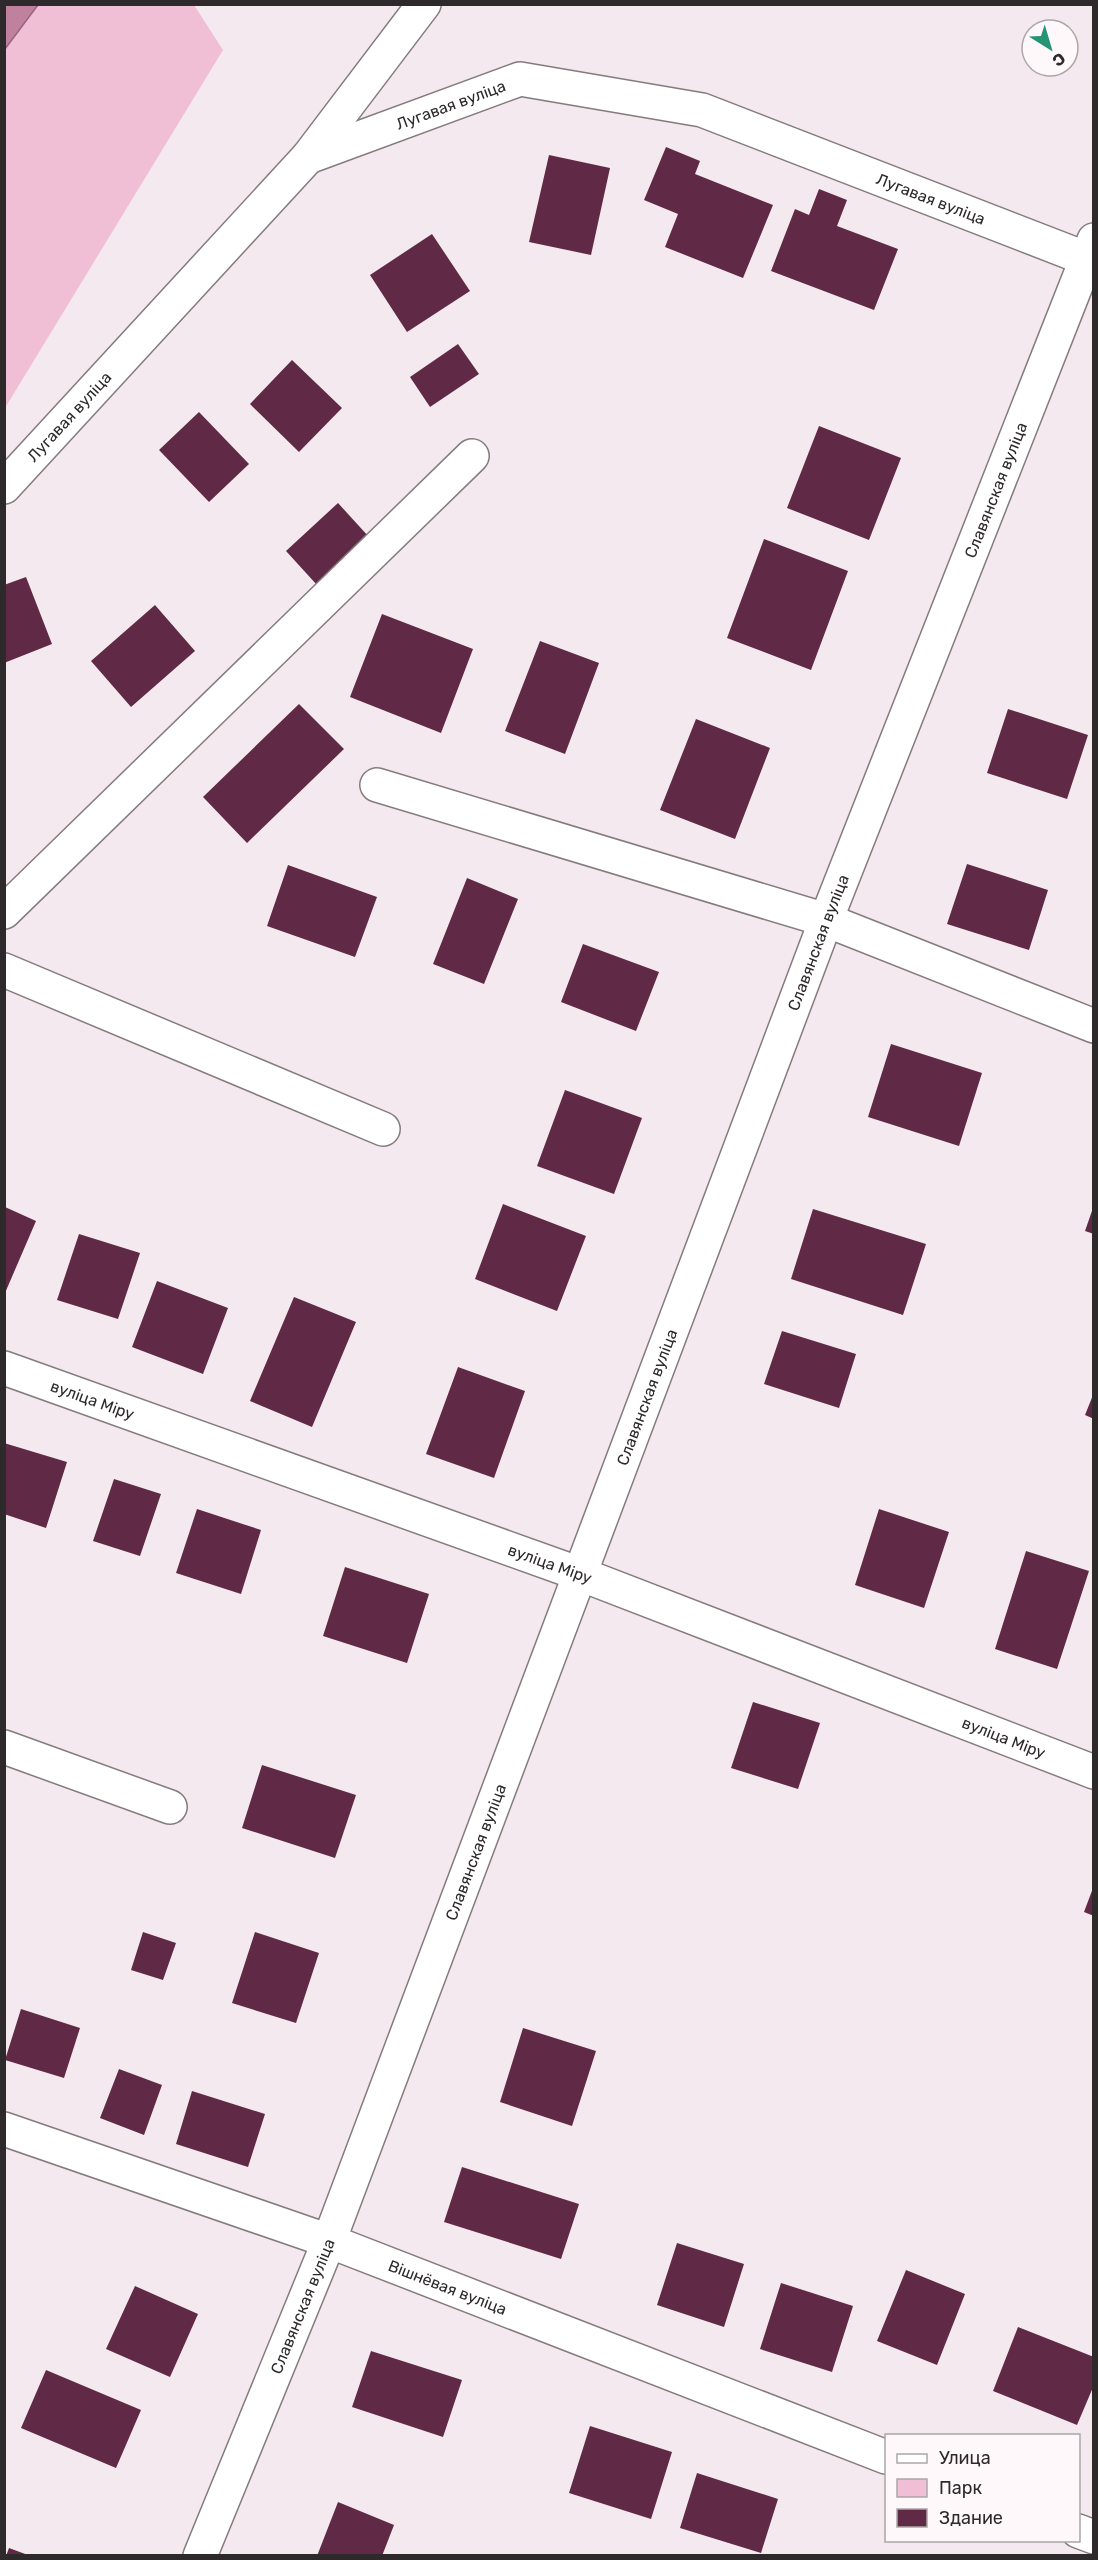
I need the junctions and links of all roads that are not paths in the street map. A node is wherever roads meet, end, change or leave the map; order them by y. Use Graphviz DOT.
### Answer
graph roads {
  1 [pos="424,4"];
  2 [pos="308,157"];
  3 [pos="1090,250"];
  4 [pos="472,456"];
  5 [pos="4,487"];
  6 [pos="377,785"];
  7 [pos="4,912"];
  8 [pos="826,920"];
  9 [pos="4,970"];
  10 [pos="1094,1026"];
  11 [pos="383,1129"];
  12 [pos="4,1368"];
  13 [pos="580,1574"];
  14 [pos="4,1747"];
  15 [pos="1094,1772"];
  16 [pos="170,1807"];
  17 [pos="4,2129"];
  18 [pos="329,2241"];
  19 [pos="885,2457"];
  20 [pos="200,2556"];
  1 -- 2 [label="street"];
  2 -- 3 [label="street, Лугавая вуліца"];
  2 -- 5 [label="street, Лугавая вуліца"];
  3 -- 8 [label="street, Славянская вуліца"];
  4 -- 7 [label="street"];
  6 -- 8 [label="street"];
  8 -- 10 [label="street"];
  8 -- 13 [label="street, Славянская вуліца"];
  9 -- 11 [label="street"];
  12 -- 13 [label="street, вуліца Міру"];
  13 -- 15 [label="street, вуліца Міру"];
  13 -- 18 [label="street, Славянская вуліца"];
  14 -- 16 [label="street"];
  17 -- 18 [label="street, Вішнёвая вуліца"];
  18 -- 19 [label="street, Вішнёвая вуліца"];
  18 -- 20 [label="street, Славянская вуліца"];
}
